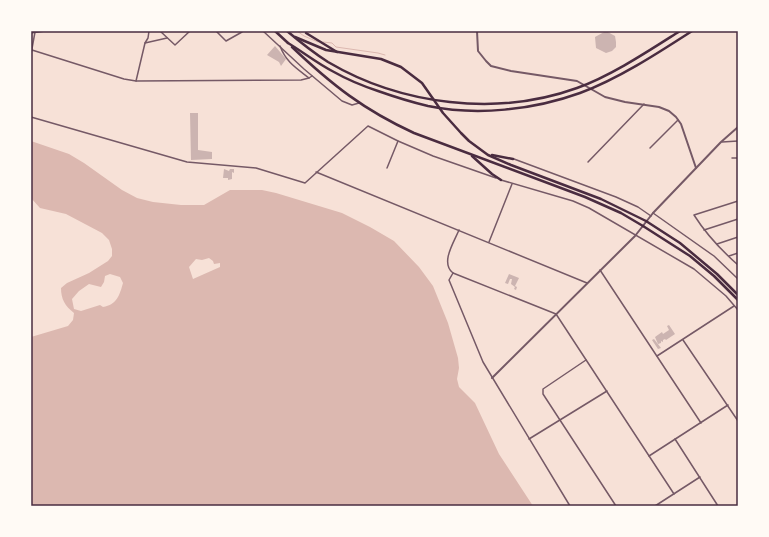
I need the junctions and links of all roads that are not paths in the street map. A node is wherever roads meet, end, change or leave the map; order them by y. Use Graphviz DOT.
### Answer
graph roads {
  1 [pos="45,31"];
  2 [pos="149,31"];
  3 [pos="160,31"];
  4 [pos="190,31"];
  5 [pos="216,31"];
  6 [pos="263,31"];
  7 [pos="275,31"];
  8 [pos="287,31"];
  9 [pos="477,31"];
  10 [pos="680,31"];
  11 [pos="692,31"];
  12 [pos="35,32"];
  13 [pos="242,32"];
  14 [pos="305,32"];
  15 [pos="31,33"];
  16 [pos="290,33"];
  17 [pos="167,38"];
  18 [pos="145,43"];
  19 [pos="288,43"];
  20 [pos="280,45"];
  21 [pos="32,50"];
  22 [pos="339,53"];
  23 [pos="31,54"];
  24 [pos="312,76"];
  25 [pos="309,78"];
  26 [pos="136,81"];
  27 [pos="359,103"];
  28 [pos="644,104"];
  29 [pos="31,117"];
  30 [pos="678,120"];
  31 [pos="738,127"];
  32 [pos="738,141"];
  33 [pos="398,142"];
  34 [pos="721,142"];
  35 [pos="650,148"];
  36 [pos="470,154"];
  37 [pos="488,155"];
  38 [pos="732,158"];
  39 [pos="738,158"];
  40 [pos="513,159"];
  41 [pos="588,162"];
  42 [pos="386,168"];
  43 [pos="696,168"];
  44 [pos="316,172"];
  45 [pos="501,180"];
  46 [pos="512,184"];
  47 [pos="738,201"];
  48 [pos="653,213"];
  49 [pos="651,216"];
  50 [pos="738,219"];
  51 [pos="646,221"];
  52 [pos="643,226"];
  53 [pos="458,230"];
  54 [pos="704,230"];
  55 [pos="635,236"];
  56 [pos="738,237"];
  57 [pos="489,242"];
  58 [pos="716,244"];
  59 [pos="738,253"];
  60 [pos="729,256"];
  61 [pos="738,265"];
  62 [pos="600,270"];
  63 [pos="453,273"];
  64 [pos="738,279"];
  65 [pos="587,283"];
  66 [pos="738,295"];
  67 [pos="738,300"];
  68 [pos="734,306"];
  69 [pos="738,310"];
  70 [pos="556,314"];
  71 [pos="683,340"];
  72 [pos="657,356"];
  73 [pos="586,360"];
  74 [pos="492,378"];
  75 [pos="607,392"];
  76 [pos="728,405"];
  77 [pos="560,421"];
  78 [pos="738,421"];
  79 [pos="701,423"];
  80 [pos="529,439"];
  81 [pos="675,439"];
  82 [pos="649,456"];
  83 [pos="700,477"];
  84 [pos="674,494"];
  85 [pos="570,506"];
  86 [pos="616,506"];
  87 [pos="655,506"];
  88 [pos="718,506"];
  1 -- 12 [label="street"];
  2 -- 18 [label="street"];
  3 -- 17 [label="street"];
  4 -- 17 [label="street"];
  5 -- 13 [label="street"];
  6 -- 20 [label="street"];
  7 -- 19 [label="main road"];
  8 -- 16 [label="main road"];
  9 -- 28 [label="street"];
  10 -- 16 [label="main road"];
  11 -- 19 [label="main road"];
  12 -- 15 [label="street"];
  12 -- 21 [label="street"];
  14 -- 22 [label="main road"];
  16 -- 22 [label="main road"];
  17 -- 18 [label="street"];
  18 -- 26 [label="street"];
  19 -- 27 [label="main road"];
  20 -- 24 [label="street"];
  20 -- 25 [label="street"];
  21 -- 23 [label="street"];
  21 -- 26 [label="street"];
  22 -- 37 [label="main road"];
  24 -- 25 [label="street"];
  24 -- 27 [label="street"];
  25 -- 26 [label="street"];
  27 -- 36 [label="main road"];
  28 -- 30 [label="street"];
  28 -- 41 [label="street"];
  29 -- 44 [label="street"];
  30 -- 35 [label="street"];
  30 -- 43 [label="street"];
  31 -- 34 [label="street"];
  32 -- 34 [label="street"];
  33 -- 42 [label="street"];
  33 -- 44 [label="street"];
  33 -- 45 [label="street"];
  34 -- 43 [label="street"];
  36 -- 45 [label="main road"];
  36 -- 52 [label="main road"];
  37 -- 40 [label="main road"];
  37 -- 51 [label="main road"];
  38 -- 39 [label="street"];
  40 -- 49 [label="street"];
  43 -- 48 [label="street"];
  44 -- 53 [label="street"];
  45 -- 46 [label="street"];
  46 -- 55 [label="street"];
  46 -- 57 [label="street"];
  47 -- 54 [label="street"];
  48 -- 49 [label="street"];
  48 -- 64 [label="street"];
  49 -- 51 [label="street"];
  50 -- 54 [label="street"];
  51 -- 52 [label="street"];
  51 -- 66 [label="main road"];
  52 -- 55 [label="street"];
  52 -- 67 [label="main road"];
  53 -- 57 [label="street"];
  53 -- 63 [label="street"];
  54 -- 58 [label="street"];
  55 -- 62 [label="street"];
  55 -- 68 [label="street"];
  56 -- 58 [label="street"];
  57 -- 65 [label="street"];
  58 -- 60 [label="street"];
  59 -- 60 [label="street"];
  60 -- 61 [label="street"];
  62 -- 65 [label="street"];
  62 -- 72 [label="street"];
  63 -- 70 [label="street"];
  63 -- 74 [label="street"];
  65 -- 70 [label="street"];
  68 -- 69 [label="street"];
  68 -- 71 [label="street"];
  70 -- 73 [label="street"];
  70 -- 74 [label="street"];
  71 -- 72 [label="street"];
  71 -- 76 [label="street"];
  72 -- 79 [label="street"];
  73 -- 75 [label="street"];
  73 -- 77 [label="street"];
  74 -- 80 [label="street"];
  75 -- 77 [label="street"];
  75 -- 82 [label="street"];
  76 -- 78 [label="street"];
  76 -- 79 [label="street"];
  77 -- 80 [label="street"];
  77 -- 86 [label="street"];
  79 -- 81 [label="street"];
  80 -- 85 [label="street"];
  81 -- 82 [label="street"];
  81 -- 83 [label="street"];
  82 -- 84 [label="street"];
  83 -- 84 [label="street"];
  83 -- 88 [label="street"];
  84 -- 87 [label="street"];
}
